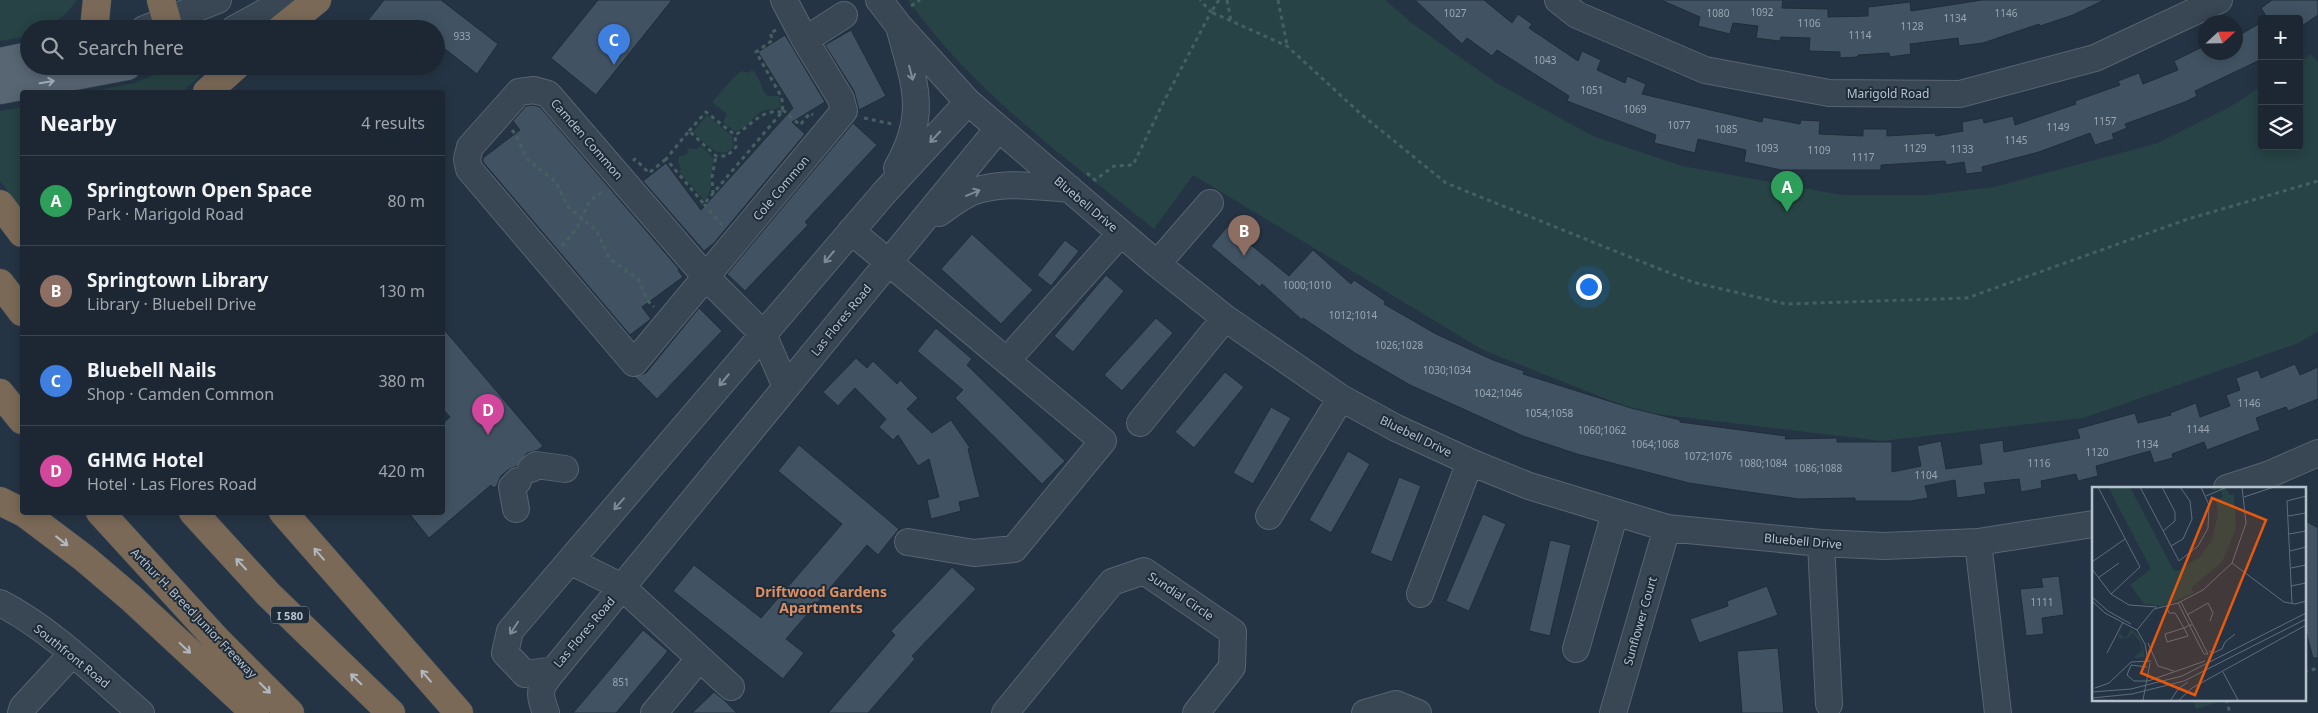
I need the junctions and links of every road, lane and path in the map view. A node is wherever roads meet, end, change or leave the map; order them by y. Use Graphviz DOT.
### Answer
graph roads {
  1 [pos="98,0"];
  2 [pos="218,0"];
  3 [pos="286,0"];
  4 [pos="317,0"];
  5 [pos="784,0"];
  6 [pos="879,0"];
  7 [pos="920,0"];
  8 [pos="1200,0"];
  9 [pos="1218,0"];
  10 [pos="1227,0"];
  11 [pos="1278,0"];
  12 [pos="1558,0"];
  13 [pos="2219,0"];
  14 [pos="1211,12"];
  15 [pos="844,15"];
  16 [pos="905,16"];
  17 [pos="95,20"];
  18 [pos="160,20"];
  19 [pos="250,20"];
  20 [pos="292,20"];
  21 [pos="1231,21"];
  22 [pos="783,26"];
  23 [pos="805,40"];
  24 [pos="1287,46"];
  25 [pos="20,58"];
  26 [pos="0,62"];
  27 [pos="79,75"];
  28 [pos="226,75"];
  29 [pos="0,90"];
  30 [pos="209,90"];
  31 [pos="968,102"];
  32 [pos="844,111"];
  33 [pos="782,112"];
  34 [pos="497,116"];
  35 [pos="893,124"];
  36 [pos="998,129"];
  37 [pos="689,131"];
  38 [pos="735,135"];
  39 [pos="716,156"];
  40 [pos="617,174"];
  41 [pos="1078,181"];
  42 [pos="2318,181"];
  43 [pos="884,193"];
  44 [pos="713,194"];
  45 [pos="1210,203"];
  46 [pos="0,204"];
  47 [pos="581,218"];
  48 [pos="917,227"];
  49 [pos="20,230"];
  50 [pos="851,231"];
  51 [pos="1121,233"];
  52 [pos="546,259"];
  53 [pos="888,263"];
  54 [pos="1157,264"];
  55 [pos="706,277"];
  56 [pos="0,283"];
  57 [pos="20,309"];
  58 [pos="660,312"];
  59 [pos="1224,318"];
  60 [pos="763,334"];
  61 [pos="1018,348"];
  62 [pos="634,363"];
  63 [pos="786,387"];
  64 [pos="0,393"];
  65 [pos="1341,398"];
  66 [pos="20,418"];
  67 [pos="1140,423"];
  68 [pos="2318,453"];
  69 [pos="1470,462"];
  70 [pos="565,469"];
  71 [pos="2230,487"];
  72 [pos="0,500"];
  73 [pos="516,509"];
  74 [pos="20,510"];
  75 [pos="1615,512"];
  76 [pos="27,515"];
  77 [pos="103,515"];
  78 [pos="195,515"];
  79 [pos="286,515"];
  80 [pos="1269,516"];
  81 [pos="2092,524"];
  82 [pos="1668,528"];
  83 [pos="908,542"];
  84 [pos="1978,542"];
  85 [pos="1820,543"];
  86 [pos="570,561"];
  87 [pos="622,587"];
  88 [pos="1420,594"];
  89 [pos="1,604"];
  90 [pos="1576,649"];
  91 [pos="72,654"];
  92 [pos="699,659"];
  93 [pos="554,670"];
  94 [pos="731,687"];
  95 [pos="2226,700"];
  96 [pos="1828,710"];
  97 [pos="134,711"];
  98 [pos="21,713"];
  99 [pos="255,713"];
  100 [pos="290,713"];
  101 [pos="391,713"];
  102 [pos="458,713"];
  103 [pos="546,713"];
  104 [pos="654,713"];
  105 [pos="1005,713"];
  106 [pos="1196,713"];
  107 [pos="1365,713"];
  108 [pos="1418,713"];
  109 [pos="1613,713"];
  110 [pos="1998,713"];
  111 [pos="2230,713"];
  1 -- 17 [label="highway"];
  2 -- 18 [label="street"];
  3 -- 19 [label="street"];
  4 -- 20 [label="highway"];
  5 -- 23 [label="street"];
  6 -- 16 [label="street, Bluebell Drive"];
  7 -- 16 [label="path"];
  8 -- 14 [label="path"];
  9 -- 14 [label="path"];
  10 -- 21 [label="path"];
  11 -- 24 [label="path"];
  12 -- 13 [label="street, Marigold Road"];
  14 -- 21 [label="path"];
  14 -- 41 [label="path"];
  15 -- 23 [label="street"];
  16 -- 31 [label="street, Bluebell Drive"];
  16 -- 43 [label="street, Las Flores Road, one-way"];
  21 -- 24 [label="path"];
  22 -- 33 [label="path"];
  23 -- 32 [label="street"];
  24 -- 42 [label="path"];
  25 -- 26 [label="main road"];
  29 -- 27 [label="main road, one-way"];
  28 -- 30 [label="highway"];
  31 -- 36 [label="street, Bluebell Drive"];
  31 -- 43 [label="street, Las Flores Road, one-way"];
  32 -- 35 [label="path"];
  32 -- 55 [label="street, Cole Common"];
  33 -- 38 [label="path"];
  33 -- 44 [label="path"];
  34 -- 40 [label="street, Camden Common"];
  34 -- 47 [label="path"];
  34 -- 52 [label="street, Camden Common"];
  36 -- 41 [label="street, Bluebell Drive"];
  36 -- 48 [label="street, Las Flores Road"];
  37 -- 38 [label="path"];
  37 -- 39 [label="path"];
  37 -- 44 [label="path"];
  38 -- 39 [label="path"];
  39 -- 44 [label="path"];
  40 -- 47 [label="path"];
  40 -- 55 [label="street, Camden Common"];
  48 -- 41 [label="street, Las Flores Road, one-way"];
  41 -- 51 [label="street, Bluebell Drive"];
  43 -- 50 [label="street, Las Flores Road"];
  45 -- 54 [label="street"];
  46 -- 49 [label="highway"];
  47 -- 52 [label="path"];
  47 -- 58 [label="path"];
  48 -- 53 [label="street, Las Flores Road"];
  50 -- 53 [label="street"];
  50 -- 60 [label="street, Las Flores Road, one-way"];
  51 -- 54 [label="street, Bluebell Drive"];
  51 -- 61 [label="street"];
  52 -- 62 [label="street, Camden Common"];
  53 -- 63 [label="street, Las Flores Road"];
  53 -- 83 [label="street"];
  54 -- 59 [label="street, Bluebell Drive"];
  55 -- 60 [label="street, Camden Common"];
  55 -- 62 [label="street, Cole Common"];
  56 -- 57 [label="highway"];
  59 -- 65 [label="street, Bluebell Drive"];
  59 -- 67 [label="street"];
  60 -- 63 [label="street, Camden Common"];
  60 -- 86 [label="street, Las Flores Road, one-way"];
  63 -- 87 [label="street, Las Flores Road"];
  64 -- 66 [label="highway"];
  65 -- 69 [label="street, Bluebell Drive"];
  65 -- 80 [label="street"];
  68 -- 71 [label="street"];
  69 -- 75 [label="street, Bluebell Drive"];
  69 -- 88 [label="street"];
  70 -- 73 [label="street"];
  72 -- 74 [label="highway"];
  75 -- 82 [label="street, Bluebell Drive"];
  75 -- 90 [label="street"];
  76 -- 99 [label="highway, one-way"];
  77 -- 100 [label="highway, Arthur H. Breed Junior Freeway, one-way"];
  101 -- 78 [label="highway, I 580, one-way"];
  102 -- 79 [label="highway, one-way"];
  81 -- 84 [label="street, Bluebell Drive"];
  82 -- 85 [label="street, Bluebell Drive"];
  82 -- 109 [label="street, Sunflower Court"];
  84 -- 85 [label="street, Bluebell Drive"];
  84 -- 110 [label="street"];
  85 -- 96 [label="street"];
  86 -- 87 [label="street"];
  86 -- 93 [label="street, Las Flores Road, one-way"];
  87 -- 92 [label="street"];
  87 -- 93 [label="street, Las Flores Road"];
  89 -- 91 [label="street, Southfront Road"];
  91 -- 97 [label="street, Southfront Road"];
  91 -- 98 [label="street"];
  92 -- 94 [label="street"];
  92 -- 104 [label="street"];
  93 -- 103 [label="street"];
  95 -- 111 [label="path"];
  105 -- 106 [label="street, Sundial Circle"];
  107 -- 108 [label="street"];
}
